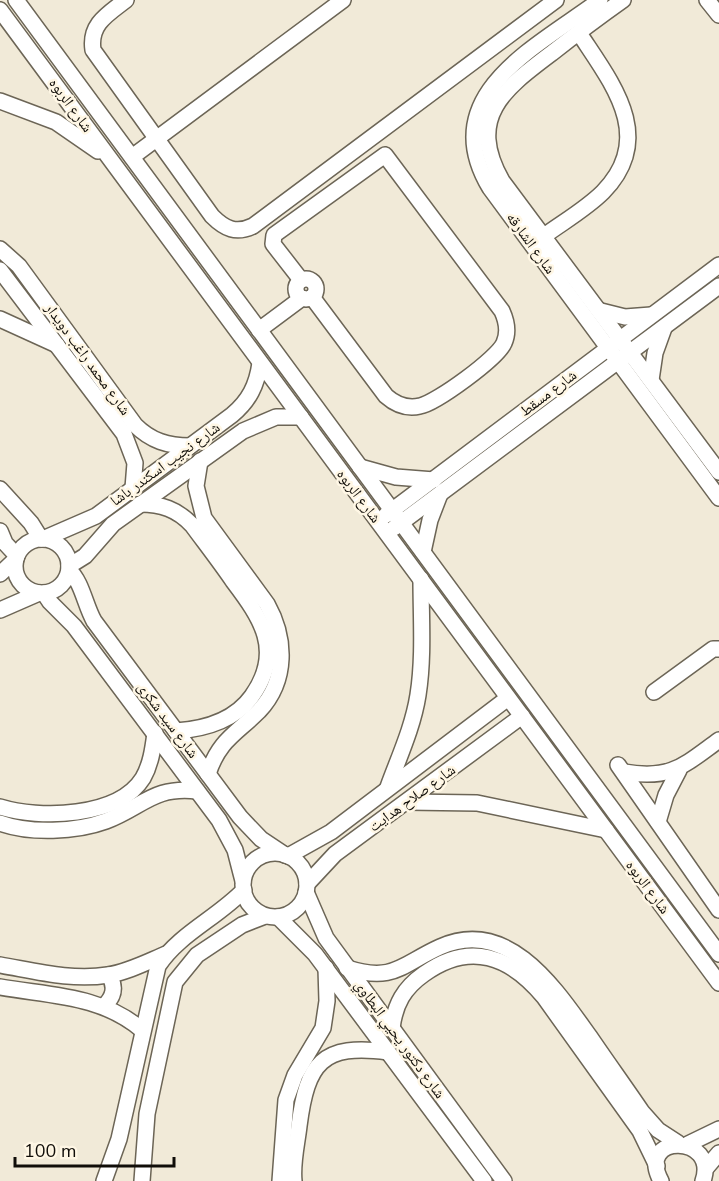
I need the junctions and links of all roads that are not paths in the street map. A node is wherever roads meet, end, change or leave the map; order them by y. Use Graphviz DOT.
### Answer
graph roads {
  1 [pos="8,0"];
  2 [pos="16,0"];
  3 [pos="126,0"];
  4 [pos="343,0"];
  5 [pos="556,0"];
  6 [pos="600,0"];
  7 [pos="623,0"];
  8 [pos="707,0"];
  9 [pos="0,8"];
  10 [pos="719,15"];
  11 [pos="579,33"];
  12 [pos="62,63"];
  13 [pos="48,75"];
  14 [pos="0,101"];
  15 [pos="156,139"];
  16 [pos="132,157"];
  17 [pos="111,160"];
  18 [pos="544,236"];
  19 [pos="0,249"];
  20 [pos="719,265"];
  21 [pos="0,270"];
  22 [pos="719,286"];
  23 [pos="303,292"];
  24 [pos="601,311"];
  25 [pos="651,315"];
  26 [pos="0,319"];
  27 [pos="257,326"];
  28 [pos="664,327"];
  29 [pos="614,342"];
  30 [pos="60,347"];
  31 [pos="624,356"];
  32 [pos="260,363"];
  33 [pos="651,380"];
  34 [pos="240,409"];
  35 [pos="301,417"];
  36 [pos="252,425"];
  37 [pos="150,437"];
  38 [pos="189,446"];
  39 [pos="132,451"];
  40 [pos="200,461"];
  41 [pos="360,467"];
  42 [pos="719,472"];
  43 [pos="438,485"];
  44 [pos="133,488"];
  45 [pos="0,489"];
  46 [pos="197,498"];
  47 [pos="719,498"];
  48 [pos="140,504"];
  49 [pos="179,513"];
  50 [pos="397,517"];
  51 [pos="378,521"];
  52 [pos="0,531"];
  53 [pos="387,534"];
  54 [pos="42,539"];
  55 [pos="423,552"];
  56 [pos="17,557"];
  57 [pos="69,568"];
  58 [pos="0,574"];
  59 [pos="421,579"];
  60 [pos="42,593"];
  61 [pos="0,610"];
  62 [pos="719,649"];
  63 [pos="654,692"];
  64 [pos="508,698"];
  65 [pos="522,716"];
  66 [pos="222,721"];
  67 [pos="176,731"];
  68 [pos="155,733"];
  69 [pos="231,734"];
  70 [pos="719,740"];
  71 [pos="679,770"];
  72 [pos="208,774"];
  73 [pos="142,779"];
  74 [pos="388,787"];
  75 [pos="197,791"];
  76 [pos="154,794"];
  77 [pos="407,802"];
  78 [pos="0,807"];
  79 [pos="658,822"];
  80 [pos="0,823"];
  81 [pos="606,830"];
  82 [pos="287,856"];
  83 [pos="660,873"];
  84 [pos="646,884"];
  85 [pos="244,886"];
  86 [pos="306,888"];
  87 [pos="713,893"];
  88 [pos="719,910"];
  89 [pos="271,916"];
  90 [pos="166,954"];
  91 [pos="719,954"];
  92 [pos="0,965"];
  93 [pos="326,968"];
  94 [pos="347,968"];
  95 [pos="396,971"];
  96 [pos="109,975"];
  97 [pos="719,983"];
  98 [pos="0,987"];
  99 [pos="408,987"];
  100 [pos="104,1006"];
  101 [pos="392,1028"];
  102 [pos="142,1030"];
  103 [pos="388,1052"];
  104 [pos="316,1056"];
  105 [pos="719,1129"];
  106 [pos="683,1144"];
  107 [pos="719,1153"];
  108 [pos="656,1175"];
  109 [pos="705,1177"];
  110 [pos="104,1181"];
  111 [pos="142,1181"];
  112 [pos="280,1181"];
  113 [pos="294,1181"];
  114 [pos="484,1181"];
  115 [pos="504,1181"];
  1 -- 9 [label="street"];
  2 -- 12 [label="street, شارع الربوه"];
  3 -- 15 [label="street"];
  4 -- 15 [label="street"];
  5 -- 15 [label="street"];
  6 -- 29 [label="street, شارع الشارقه"];
  7 -- 11 [label="street, شارع الشارقه"];
  8 -- 10 [label="street"];
  9 -- 13 [label="street, شارع الربوه"];
  11 -- 18 [label="street"];
  11 -- 18 [label="street, شارع الشارقه"];
  12 -- 13 [label="street"];
  12 -- 16 [label="street, شارع الربوه"];
  13 -- 17 [label="street, شارع الربوه"];
  14 -- 17 [label="street"];
  15 -- 16 [label="street"];
  16 -- 27 [label="street, شارع الربوه"];
  17 -- 32 [label="street, شارع الربوه"];
  18 -- 24 [label="street, شارع الشارقه"];
  19 -- 37 [label="street, شارع محمد راغب دويدار"];
  20 -- 25 [label="street, شارع مسقط"];
  21 -- 30 [label="street, شارع محمد راغب دويدار"];
  22 -- 28 [label="street, شارع مسقط"];
  23 -- 23 [label="street"];
  23 -- 27 [label="street"];
  24 -- 25 [label="street"];
  24 -- 29 [label="street, شارع الشارقه"];
  25 -- 29 [label="street, شارع مسقط"];
  26 -- 30 [label="street"];
  27 -- 41 [label="street, شارع الربوه"];
  28 -- 31 [label="street, شارع مسقط"];
  28 -- 33 [label="street"];
  29 -- 31 [label="street, شارع الشارقه"];
  29 -- 43 [label="street, شارع مسقط"];
  30 -- 39 [label="street, شارع محمد راغب دويدار"];
  31 -- 33 [label="street, شارع الشارقه"];
  31 -- 43 [label="street, شارع مسقط"];
  31 -- 47 [label="street, شارع الشارقه"];
  32 -- 34 [label="street, شارع نجيب اسكندر باشا"];
  32 -- 35 [label="street, شارع الربوه"];
  33 -- 42 [label="street, شارع الشارقه"];
  34 -- 36 [label="street"];
  34 -- 38 [label="street, شارع نجيب اسكندر باشا"];
  35 -- 36 [label="street, شارع نجيب اسكندر باشا"];
  35 -- 51 [label="street, شارع الربوه"];
  36 -- 40 [label="street, شارع نجيب اسكندر باشا"];
  37 -- 38 [label="street, شارع محمد راغب دويدار"];
  37 -- 39 [label="street"];
  38 -- 44 [label="street, شارع نجيب اسكندر باشا"];
  39 -- 44 [label="street, شارع محمد راغب دويدار"];
  40 -- 46 [label="street"];
  40 -- 48 [label="street, شارع نجيب اسكندر باشا"];
  41 -- 43 [label="street"];
  41 -- 50 [label="street, شارع الربوه"];
  43 -- 50 [label="street, شارع مسقط"];
  43 -- 55 [label="street"];
  44 -- 54 [label="street, شارع نجيب اسكندر باشا"];
  45 -- 54 [label="street"];
  46 -- 49 [label="street"];
  46 -- 69 [label="street"];
  48 -- 49 [label="street"];
  48 -- 57 [label="street, شارع نجيب اسكندر باشا"];
  49 -- 66 [label="street"];
  50 -- 51 [label="street, شارع مسقط"];
  50 -- 53 [label="street, شارع مسقط"];
  50 -- 55 [label="street, شارع الربوه"];
  51 -- 53 [label="street, شارع الربوه"];
  52 -- 56 [label="street"];
  53 -- 59 [label="street, شارع الربوه"];
  54 -- 56 [label="street"];
  54 -- 57 [label="street"];
  55 -- 83 [label="street, شارع الربوه"];
  56 -- 58 [label="street"];
  56 -- 60 [label="street"];
  57 -- 60 [label="street"];
  57 -- 67 [label="street, شارع سيد شكرى"];
  59 -- 64 [label="street, شارع الربوه"];
  59 -- 74 [label="street"];
  60 -- 61 [label="street"];
  60 -- 68 [label="street, شارع سيد شكرى"];
  62 -- 63 [label="street"];
  64 -- 65 [label="street, شارع الربوه"];
  64 -- 74 [label="street, شارع صلاح هدايت"];
  65 -- 77 [label="street, شارع صلاح هدايت"];
  65 -- 81 [label="street, شارع الربوه"];
  66 -- 67 [label="street"];
  66 -- 69 [label="street"];
  67 -- 72 [label="street, شارع سيد شكرى"];
  68 -- 73 [label="street"];
  68 -- 75 [label="street, شارع سيد شكرى"];
  69 -- 72 [label="street"];
  70 -- 71 [label="street"];
  71 -- 79 [label="street"];
  71 -- 79 [label="street"];
  72 -- 82 [label="street, شارع سيد شكرى"];
  73 -- 76 [label="street"];
  73 -- 78 [label="street"];
  74 -- 82 [label="street, شارع صلاح هدايت"];
  75 -- 76 [label="street"];
  75 -- 85 [label="street, شارع سيد شكرى"];
  76 -- 80 [label="street"];
  77 -- 81 [label="street"];
  77 -- 86 [label="street, شارع صلاح هدايت"];
  79 -- 87 [label="street"];
  81 -- 84 [label="street, شارع الربوه"];
  82 -- 85 [label="street"];
  82 -- 86 [label="street"];
  83 -- 84 [label="street"];
  83 -- 91 [label="street, شارع الربوه"];
  84 -- 97 [label="street, شارع الربوه"];
  85 -- 89 [label="street"];
  85 -- 90 [label="street"];
  86 -- 89 [label="street"];
  86 -- 94 [label="street, شارع دكتور يحيي البطاوي"];
  87 -- 88 [label="street"];
  89 -- 93 [label="street, شارع دكتور يحيي البطاوي"];
  89 -- 111 [label="street"];
  90 -- 96 [label="street"];
  90 -- 102 [label="street"];
  92 -- 96 [label="street"];
  93 -- 103 [label="street, شارع دكتور يحيي البطاوي"];
  93 -- 104 [label="street"];
  94 -- 95 [label="street"];
  94 -- 101 [label="street, شارع دكتور يحيي البطاوي"];
  95 -- 99 [label="street"];
  95 -- 106 [label="street"];
  96 -- 100 [label="street"];
  98 -- 100 [label="street"];
  99 -- 101 [label="street"];
  99 -- 108 [label="street"];
  100 -- 102 [label="street"];
  101 -- 115 [label="street, شارع دكتور يحيي البطاوي"];
  102 -- 110 [label="street"];
  103 -- 104 [label="street"];
  103 -- 114 [label="street, شارع دكتور يحيي البطاوي"];
  104 -- 112 [label="street"];
  104 -- 113 [label="street"];
  105 -- 106 [label="street"];
  106 -- 108 [label="street"];
  106 -- 109 [label="street"];
  107 -- 109 [label="street"];
}
